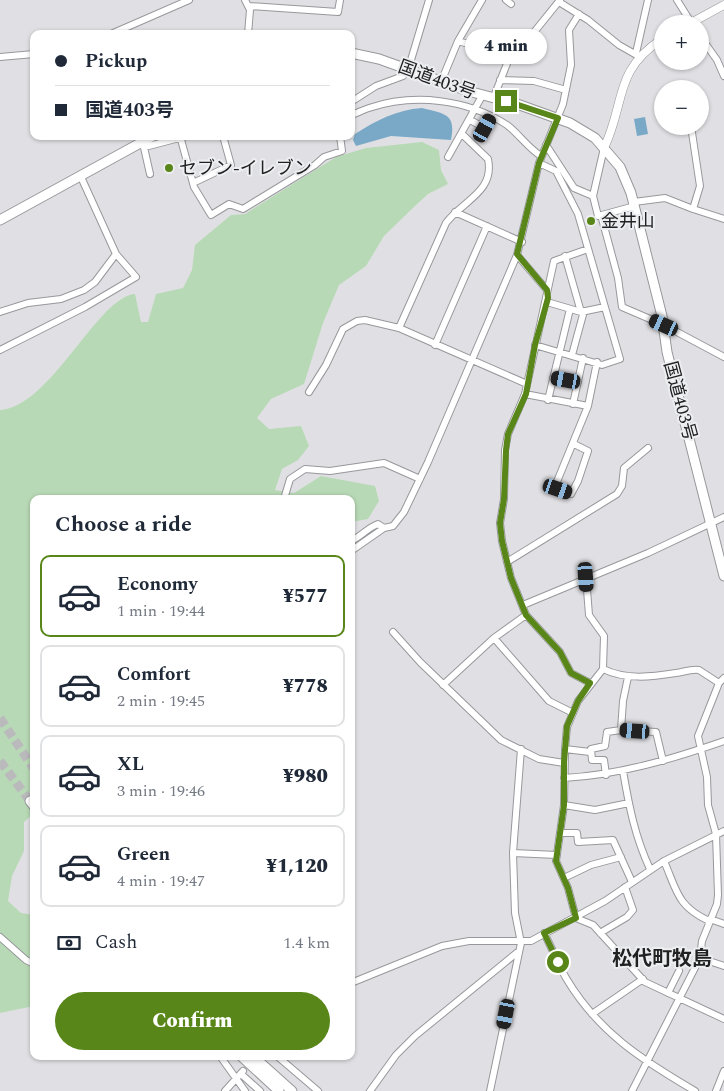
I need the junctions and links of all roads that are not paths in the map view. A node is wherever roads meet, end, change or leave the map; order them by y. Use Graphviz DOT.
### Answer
graph roads {
  1 [pos="189,0"];
  2 [pos="245,0"];
  3 [pos="340,0"];
  4 [pos="429,0"];
  5 [pos="482,0"];
  6 [pos="648,0"];
  7 [pos="677,0"];
  8 [pos="560,1"];
  9 [pos="724,5"];
  10 [pos="249,6"];
  11 [pos="579,14"];
  12 [pos="686,15"];
  13 [pos="706,15"];
  14 [pos="120,30"];
  15 [pos="248,30"];
  16 [pos="458,41"];
  17 [pos="654,44"];
  18 [pos="709,47"];
  19 [pos="30,54"];
  20 [pos="355,54"];
  21 [pos="638,55"];
  22 [pos="510,56"];
  23 [pos="0,57"];
  24 [pos="721,62"];
  25 [pos="408,70"];
  26 [pos="724,76"];
  27 [pos="500,80"];
  28 [pos="441,82"];
  29 [pos="566,90"];
  30 [pos="482,96"];
  31 [pos="493,98"];
  32 [pos="355,99"];
  33 [pos="475,111"];
  34 [pos="355,114"];
  35 [pos="491,117"];
  36 [pos="558,118"];
  37 [pos="470,120"];
  38 [pos="462,134"];
  39 [pos="692,135"];
  40 [pos="149,140"];
  41 [pos="167,140"];
  42 [pos="183,140"];
  43 [pos="224,140"];
  44 [pos="341,140"];
  45 [pos="143,145"];
  46 [pos="546,145"];
  47 [pos="604,148"];
  48 [pos="541,156"];
  49 [pos="448,157"];
  50 [pos="539,163"];
  51 [pos="150,174"];
  52 [pos="81,177"];
  53 [pos="193,183"];
  54 [pos="593,196"];
  55 [pos="634,204"];
  56 [pos="694,209"];
  57 [pos="455,212"];
  58 [pos="601,215"];
  59 [pos="724,219"];
  60 [pos="0,220"];
  61 [pos="487,226"];
  62 [pos="522,242"];
  63 [pos="588,249"];
  64 [pos="116,254"];
  65 [pos="517,254"];
  66 [pos="565,256"];
  67 [pos="547,290"];
  68 [pos="547,302"];
  69 [pos="605,307"];
  70 [pos="570,309"];
  71 [pos="0,312"];
  72 [pos="583,312"];
  73 [pos="664,325"];
  74 [pos="399,328"];
  75 [pos="434,345"];
  76 [pos="535,345"];
  77 [pos="0,350"];
  78 [pos="559,351"];
  79 [pos="572,355"];
  80 [pos="724,357"];
  81 [pos="583,358"];
  82 [pos="471,360"];
  83 [pos="597,362"];
  84 [pos="553,378"];
  85 [pos="578,382"];
  86 [pos="527,384"];
  87 [pos="308,392"];
  88 [pos="526,394"];
  89 [pos="548,400"];
  90 [pos="572,404"];
  91 [pos="588,406"];
  92 [pos="574,444"];
  93 [pos="648,448"];
  94 [pos="420,479"];
  95 [pos="285,495"];
  96 [pos="724,517"];
  97 [pos="712,523"];
  98 [pos="384,528"];
  99 [pos="355,539"];
  100 [pos="355,548"];
  101 [pos="507,562"];
  102 [pos="724,576"];
  103 [pos="586,577"];
  104 [pos="523,605"];
  105 [pos="526,615"];
  106 [pos="394,632"];
  107 [pos="494,638"];
  108 [pos="603,668"];
  109 [pos="628,677"];
  110 [pos="721,680"];
  111 [pos="590,683"];
  112 [pos="442,685"];
  113 [pos="573,713"];
  114 [pos="621,730"];
  115 [pos="724,741"];
  116 [pos="521,748"];
  117 [pos="565,749"];
  118 [pos="701,749"];
  119 [pos="590,752"];
  120 [pos="663,760"];
  121 [pos="564,762"];
  122 [pos="624,771"];
  123 [pos="606,774"];
  124 [pos="564,778"];
  125 [pos="629,804"];
  126 [pos="564,805"];
  127 [pos="724,831"];
  128 [pos="560,833"];
  129 [pos="716,834"];
  130 [pos="513,853"];
  131 [pos="557,855"];
  132 [pos="620,857"];
  133 [pos="664,861"];
  134 [pos="650,869"];
  135 [pos="564,878"];
  136 [pos="632,882"];
  137 [pos="625,887"];
  138 [pos="576,918"];
  139 [pos="710,920"];
  140 [pos="724,924"];
  141 [pos="544,933"];
  142 [pos="600,933"];
  143 [pos="0,937"];
  144 [pos="521,943"];
  145 [pos="520,950"];
  146 [pos="700,958"];
  147 [pos="30,962"];
  148 [pos="724,966"];
  149 [pos="679,971"];
  150 [pos="643,979"];
  151 [pos="355,982"];
  152 [pos="668,993"];
  153 [pos="679,999"];
  154 [pos="592,1014"];
  155 [pos="723,1016"];
  156 [pos="224,1060"];
  157 [pos="245,1060"];
  158 [pos="257,1060"];
  159 [pos="282,1060"];
  160 [pos="646,1062"];
  161 [pos="724,1071"];
  162 [pos="240,1076"];
  163 [pos="224,1091"];
  164 [pos="235,1091"];
  165 [pos="245,1091"];
  166 [pos="260,1091"];
  167 [pos="279,1091"];
  168 [pos="292,1091"];
  169 [pos="318,1091"];
  170 [pos="370,1091"];
  171 [pos="490,1091"];
  172 [pos="632,1091"];
  173 [pos="695,1091"];
  174 [pos="716,1091"];
  1 -- 14 [label="street"];
  2 -- 10 [label="street"];
  3 -- 10 [label="street"];
  4 -- 25 [label="street"];
  5 -- 16 [label="street"];
  6 -- 21 [label="street"];
  7 -- 12 [label="street"];
  8 -- 11 [label="street"];
  8 -- 22 [label="street"];
  9 -- 13 [label="main road"];
  10 -- 15 [label="street"];
  11 -- 21 [label="street"];
  11 -- 29 [label="street"];
  16 -- 22 [label="street"];
  16 -- 28 [label="street"];
  17 -- 21 [label="main road"];
  18 -- 24 [label="street"];
  19 -- 23 [label="street"];
  20 -- 25 [label="highway, 国道403号"];
  21 -- 47 [label="main road"];
  22 -- 27 [label="street"];
  24 -- 26 [label="street"];
  25 -- 28 [label="highway, 国道403号"];
  25 -- 32 [label="street"];
  27 -- 29 [label="street"];
  27 -- 31 [label="street"];
  28 -- 30 [label="highway, 国道403号"];
  29 -- 36 [label="street"];
  30 -- 31 [label="highway, 国道403号"];
  30 -- 33 [label="street"];
  31 -- 36 [label="highway, 国道403号"];
  33 -- 34 [label="street"];
  33 -- 35 [label="street"];
  33 -- 37 [label="street"];
  35 -- 37 [label="street"];
  35 -- 48 [label="street"];
  36 -- 46 [label="street"];
  36 -- 47 [label="highway, 国道403号"];
  37 -- 38 [label="street"];
  38 -- 49 [label="street"];
  38 -- 57 [label="street"];
  39 -- 56 [label="street"];
  40 -- 45 [label="highway"];
  41 -- 45 [label="street"];
  42 -- 53 [label="street"];
  43 -- 53 [label="street"];
  44 -- 53 [label="street"];
  45 -- 51 [label="street"];
  45 -- 52 [label="highway"];
  46 -- 48 [label="street"];
  46 -- 54 [label="street"];
  47 -- 54 [label="street"];
  47 -- 55 [label="highway, 国道403号"];
  48 -- 50 [label="street"];
  50 -- 62 [label="street"];
  50 -- 63 [label="street"];
  52 -- 60 [label="highway"];
  52 -- 64 [label="street"];
  54 -- 58 [label="street"];
  55 -- 56 [label="street"];
  55 -- 58 [label="street"];
  55 -- 73 [label="highway, 国道403号"];
  56 -- 59 [label="street"];
  57 -- 61 [label="street"];
  57 -- 74 [label="street"];
  58 -- 73 [label="street"];
  61 -- 62 [label="street"];
  61 -- 75 [label="street"];
  62 -- 65 [label="street"];
  63 -- 66 [label="street"];
  63 -- 69 [label="street"];
  64 -- 71 [label="street"];
  64 -- 77 [label="street"];
  65 -- 67 [label="street"];
  65 -- 82 [label="street"];
  66 -- 67 [label="street"];
  66 -- 72 [label="street"];
  67 -- 68 [label="street"];
  68 -- 70 [label="street"];
  68 -- 76 [label="street"];
  69 -- 72 [label="street"];
  69 -- 83 [label="street"];
  70 -- 72 [label="street"];
  70 -- 78 [label="street"];
  72 -- 79 [label="street"];
  73 -- 80 [label="street"];
  73 -- 97 [label="highway, 国道403号"];
  74 -- 75 [label="street"];
  74 -- 87 [label="street"];
  75 -- 82 [label="street"];
  76 -- 78 [label="street"];
  76 -- 86 [label="street"];
  78 -- 79 [label="street"];
  78 -- 84 [label="street"];
  79 -- 81 [label="street"];
  81 -- 83 [label="street"];
  81 -- 85 [label="street"];
  82 -- 86 [label="street"];
  82 -- 94 [label="street"];
  83 -- 91 [label="street"];
  84 -- 85 [label="street"];
  84 -- 89 [label="street"];
  85 -- 90 [label="street"];
  86 -- 88 [label="street"];
  88 -- 89 [label="street"];
  88 -- 101 [label="street"];
  89 -- 90 [label="street"];
  90 -- 91 [label="street"];
  91 -- 92 [label="street"];
  92 -- 92 [label="street"];
  93 -- 101 [label="street"];
  94 -- 95 [label="street"];
  94 -- 98 [label="street"];
  96 -- 97 [label="street"];
  97 -- 102 [label="highway, 国道403号"];
  97 -- 103 [label="street"];
  98 -- 99 [label="street"];
  98 -- 100 [label="street"];
  101 -- 104 [label="street"];
  103 -- 104 [label="street"];
  103 -- 108 [label="street"];
  104 -- 105 [label="street"];
  105 -- 107 [label="street"];
  105 -- 111 [label="street"];
  106 -- 112 [label="street"];
  107 -- 112 [label="street"];
  107 -- 113 [label="street"];
  108 -- 109 [label="street"];
  108 -- 111 [label="street"];
  109 -- 110 [label="street"];
  109 -- 114 [label="street"];
  110 -- 118 [label="street"];
  111 -- 113 [label="street"];
  112 -- 116 [label="street"];
  113 -- 117 [label="street"];
  114 -- 119 [label="street"];
  114 -- 120 [label="street"];
  115 -- 118 [label="street"];
  116 -- 121 [label="street"];
  116 -- 130 [label="street"];
  117 -- 119 [label="street"];
  117 -- 121 [label="street"];
  118 -- 120 [label="street"];
  118 -- 129 [label="street"];
  119 -- 123 [label="street"];
  120 -- 122 [label="street"];
  121 -- 124 [label="street"];
  122 -- 123 [label="street"];
  122 -- 125 [label="street"];
  123 -- 124 [label="street"];
  124 -- 126 [label="street"];
  125 -- 126 [label="street"];
  125 -- 134 [label="street"];
  126 -- 128 [label="street"];
  127 -- 129 [label="street"];
  128 -- 131 [label="street"];
  128 -- 132 [label="street"];
  129 -- 133 [label="street"];
  129 -- 139 [label="street"];
  130 -- 131 [label="street"];
  130 -- 144 [label="street"];
  131 -- 135 [label="street"];
  132 -- 135 [label="street"];
  132 -- 136 [label="street"];
  133 -- 134 [label="street"];
  133 -- 139 [label="street"];
  134 -- 136 [label="street"];
  135 -- 138 [label="street"];
  136 -- 137 [label="street"];
  137 -- 138 [label="street"];
  137 -- 142 [label="street"];
  138 -- 141 [label="street"];
  138 -- 142 [label="street"];
  139 -- 140 [label="street"];
  139 -- 146 [label="street"];
  141 -- 144 [label="street"];
  141 -- 154 [label="street"];
  142 -- 150 [label="street"];
  143 -- 147 [label="street"];
  144 -- 145 [label="street"];
  144 -- 151 [label="street"];
  145 -- 170 [label="street"];
  145 -- 171 [label="street"];
  146 -- 148 [label="street"];
  146 -- 153 [label="street"];
  149 -- 152 [label="street"];
  150 -- 152 [label="street"];
  150 -- 154 [label="street"];
  152 -- 153 [label="street"];
  153 -- 155 [label="street"];
  153 -- 160 [label="street"];
  154 -- 160 [label="street"];
  156 -- 162 [label="street"];
  157 -- 167 [label="highway"];
  158 -- 168 [label="highway"];
  159 -- 169 [label="street"];
  160 -- 172 [label="street"];
  160 -- 173 [label="street"];
  161 -- 174 [label="street"];
  162 -- 163 [label="street"];
  162 -- 164 [label="street"];
  162 -- 165 [label="street"];
  162 -- 166 [label="street"];
}
